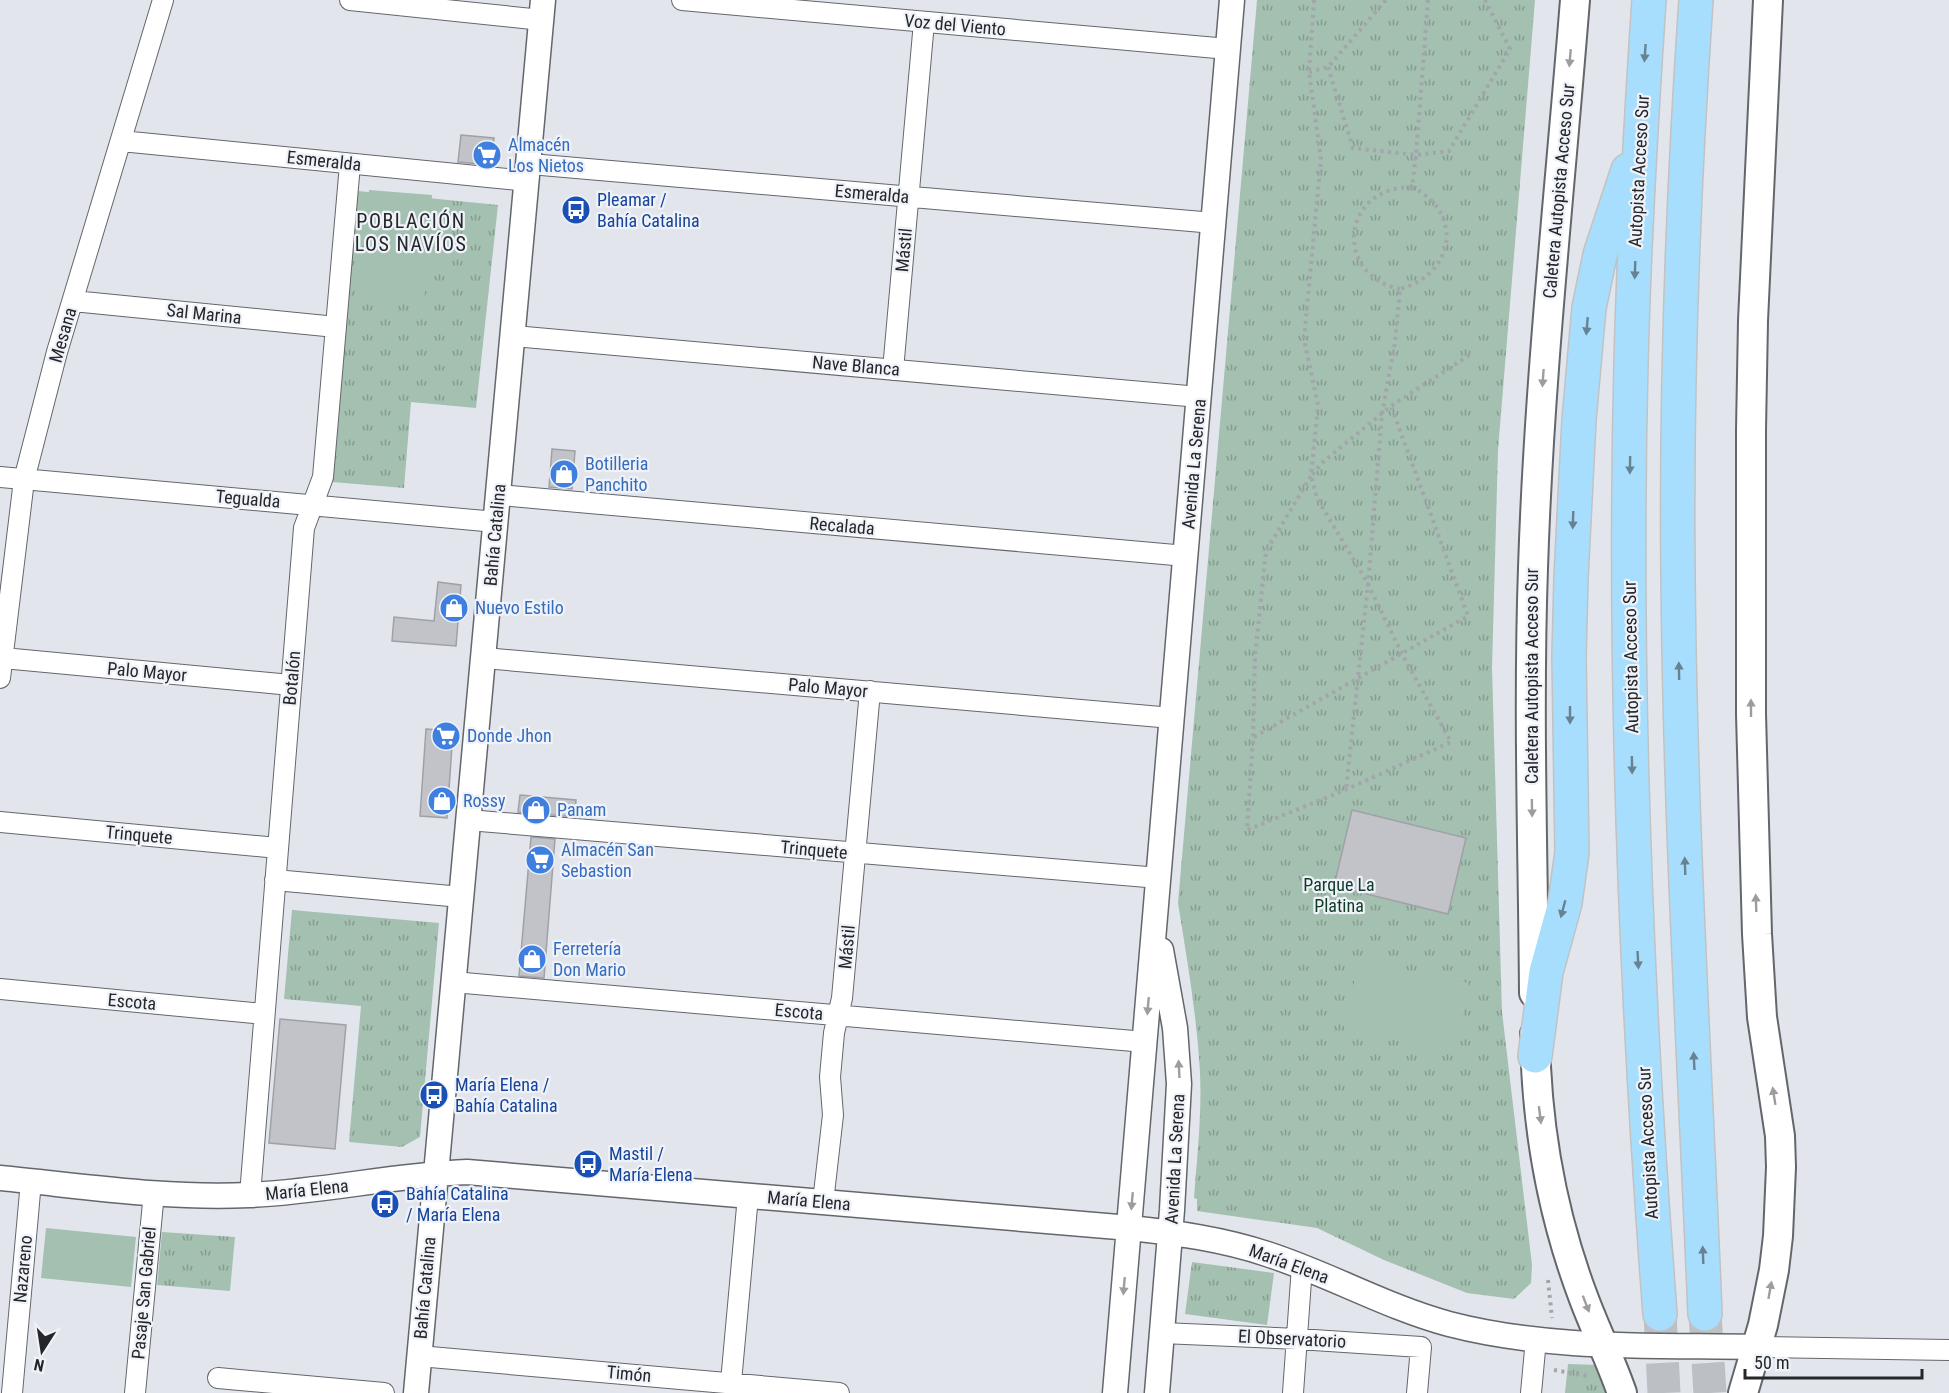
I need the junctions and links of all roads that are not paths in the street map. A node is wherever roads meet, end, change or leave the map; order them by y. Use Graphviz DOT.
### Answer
graph roads {
  1 [pos="163,0"];
  2 [pos="350,0"];
  3 [pos="682,0"];
  4 [pos="1232,0"];
  5 [pos="1575,0"];
  6 [pos="1649,0"];
  7 [pos="1696,0"];
  8 [pos="1768,0"];
  9 [pos="849,8"];
  10 [pos="543,10"];
  11 [pos="924,22"];
  12 [pos="1228,49"];
  13 [pos="1642,106"];
  14 [pos="121,141"];
  15 [pos="350,164"];
  16 [pos="529,173"];
  17 [pos="908,197"];
  18 [pos="1214,223"];
  19 [pos="73,300"];
  20 [pos="336,327"];
  21 [pos="514,336"];
  22 [pos="894,370"];
  23 [pos="1199,397"];
  24 [pos="0,477"];
  25 [pos="24,480"];
  26 [pos="499,495"];
  27 [pos="313,505"];
  28 [pos="496,522"];
  29 [pos="1186,556"];
  30 [pos="3,658"];
  31 [pos="484,658"];
  32 [pos="0,678"];
  33 [pos="291,685"];
  34 [pos="870,692"];
  35 [pos="1172,718"];
  36 [pos="468,820"];
  37 [pos="0,822"];
  38 [pos="278,848"];
  39 [pos="855,853"];
  40 [pos="1159,879"];
  41 [pos="275,880"];
  42 [pos="461,897"];
  43 [pos="1155,927"];
  44 [pos="453,982"];
  45 [pos="0,989"];
  46 [pos="264,1014"];
  47 [pos="838,1016"];
  48 [pos="1145,1042"];
  49 [pos="1535,1056"];
  50 [pos="436,1173"];
  51 [pos="0,1178"];
  52 [pos="31,1181"];
  53 [pos="153,1192"];
  54 [pos="250,1195"];
  55 [pos="748,1196"];
  56 [pos="823,1202"];
  57 [pos="1130,1228"];
  58 [pos="1171,1233"];
  59 [pos="1302,1266"];
  60 [pos="1660,1314"];
  61 [pos="1705,1314"];
  62 [pos="1162,1333"];
  63 [pos="1298,1339"];
  64 [pos="1536,1339"];
  65 [pos="1602,1344"];
  66 [pos="1756,1347"];
  67 [pos="1949,1350"];
  68 [pos="419,1356"];
  69 [pos="218,1378"];
  70 [pos="731,1388"];
  71 [pos="12,1393"];
  72 [pos="135,1393"];
  73 [pos="384,1393"];
  74 [pos="416,1393"];
  75 [pos="839,1393"];
  76 [pos="1115,1393"];
  77 [pos="1157,1393"];
  78 [pos="1293,1393"];
  79 [pos="1417,1393"];
  80 [pos="1531,1393"];
  81 [pos="1622,1393"];
  82 [pos="1743,1393"];
  1 -- 14 [label="street, Mesana"];
  2 -- 10 [label="street"];
  3 -- 9 [label="street, Voz del Viento"];
  4 -- 12 [label="street, Avenida La Serena"];
  5 -- 49 [label="main road, Caletera Autopista Acceso Sur, one-way"];
  6 -- 13 [label="highway, Autopista Acceso Sur, one-way"];
  61 -- 7 [label="highway, one-way"];
  66 -- 8 [label="main road, one-way"];
  9 -- 11 [label="street, Voz del Viento"];
  10 -- 16 [label="street, Bahía Catalina"];
  11 -- 12 [label="street, Voz del Viento"];
  11 -- 17 [label="street, Mástil"];
  12 -- 18 [label="street, Avenida La Serena"];
  13 -- 49 [label="highway, one-way"];
  13 -- 60 [label="highway, Autopista Acceso Sur, one-way"];
  14 -- 15 [label="street, Esmeralda"];
  14 -- 19 [label="street, Mesana"];
  15 -- 16 [label="street, Esmeralda"];
  15 -- 20 [label="street, Botalón"];
  16 -- 17 [label="street, Esmeralda"];
  16 -- 21 [label="street, Bahía Catalina"];
  17 -- 18 [label="street, Esmeralda"];
  17 -- 22 [label="street, Mástil"];
  18 -- 23 [label="street, Avenida La Serena"];
  19 -- 20 [label="street, Sal Marina"];
  19 -- 25 [label="street, Mesana"];
  20 -- 27 [label="street, Botalón"];
  21 -- 22 [label="street, Nave Blanca"];
  21 -- 26 [label="street, Bahía Catalina"];
  22 -- 23 [label="street, Nave Blanca"];
  23 -- 29 [label="street, Avenida La Serena"];
  24 -- 25 [label="street, Tegualda"];
  25 -- 27 [label="street, Tegualda"];
  25 -- 30 [label="street, Mesana"];
  26 -- 28 [label="street, Bahía Catalina"];
  26 -- 29 [label="street, Recalada"];
  27 -- 28 [label="street, Tegualda"];
  27 -- 33 [label="street, Botalón"];
  28 -- 31 [label="street, Bahía Catalina"];
  29 -- 35 [label="street, Avenida La Serena"];
  30 -- 32 [label="street, Mesana"];
  30 -- 33 [label="street, Palo Mayor"];
  31 -- 34 [label="street, Palo Mayor"];
  31 -- 36 [label="street, Bahía Catalina"];
  33 -- 38 [label="street, Botalón"];
  34 -- 35 [label="street, Palo Mayor"];
  34 -- 39 [label="street, Mástil"];
  35 -- 40 [label="street, Avenida La Serena"];
  36 -- 39 [label="street, Trinquete"];
  36 -- 42 [label="street, Bahía Catalina"];
  37 -- 38 [label="street, Trinquete"];
  38 -- 41 [label="street, Botalón"];
  39 -- 40 [label="street, Trinquete"];
  39 -- 47 [label="street, Mástil"];
  40 -- 43 [label="street, Avenida La Serena"];
  41 -- 42 [label="street"];
  41 -- 46 [label="street, Botalón"];
  42 -- 44 [label="street, Bahía Catalina"];
  43 -- 48 [label="street, Avenida La Serena, one-way"];
  58 -- 43 [label="street, Avenida La Serena, one-way"];
  44 -- 47 [label="street, Escota"];
  44 -- 50 [label="street, Bahía Catalina"];
  45 -- 46 [label="street, Escota"];
  46 -- 54 [label="street, Botalón"];
  47 -- 48 [label="street, Escota"];
  47 -- 56 [label="street, Mástil"];
  48 -- 57 [label="street, Avenida La Serena, one-way"];
  49 -- 65 [label="main road, Caletera Autopista Acceso Sur, one-way"];
  50 -- 54 [label="street, María Elena"];
  50 -- 55 [label="street, María Elena"];
  50 -- 68 [label="street, Bahía Catalina"];
  51 -- 52 [label="street, María Elena"];
  52 -- 53 [label="street, María Elena"];
  52 -- 71 [label="street, Nazareno"];
  53 -- 54 [label="street, María Elena"];
  53 -- 72 [label="street, Pasaje San Gabriel"];
  55 -- 56 [label="street, María Elena"];
  55 -- 70 [label="street"];
  56 -- 57 [label="street, María Elena"];
  57 -- 58 [label="street, María Elena"];
  57 -- 76 [label="street, Avenida La Serena, one-way"];
  58 -- 59 [label="street, María Elena"];
  58 -- 62 [label="street, Avenida La Serena"];
  59 -- 63 [label="street"];
  59 -- 64 [label="street, María Elena"];
  62 -- 63 [label="street, El Observatorio"];
  62 -- 77 [label="street, Avenida La Serena"];
  63 -- 78 [label="street"];
  63 -- 79 [label="street, El Observatorio"];
  64 -- 65 [label="street, María Elena"];
  64 -- 80 [label="street"];
  65 -- 66 [label="street, María Elena"];
  65 -- 81 [label="main road"];
  66 -- 67 [label="street"];
  66 -- 82 [label="main road"];
  68 -- 70 [label="street, Timón"];
  68 -- 74 [label="street, Bahía Catalina"];
  69 -- 73 [label="street"];
  70 -- 75 [label="street, Timón"];
}
